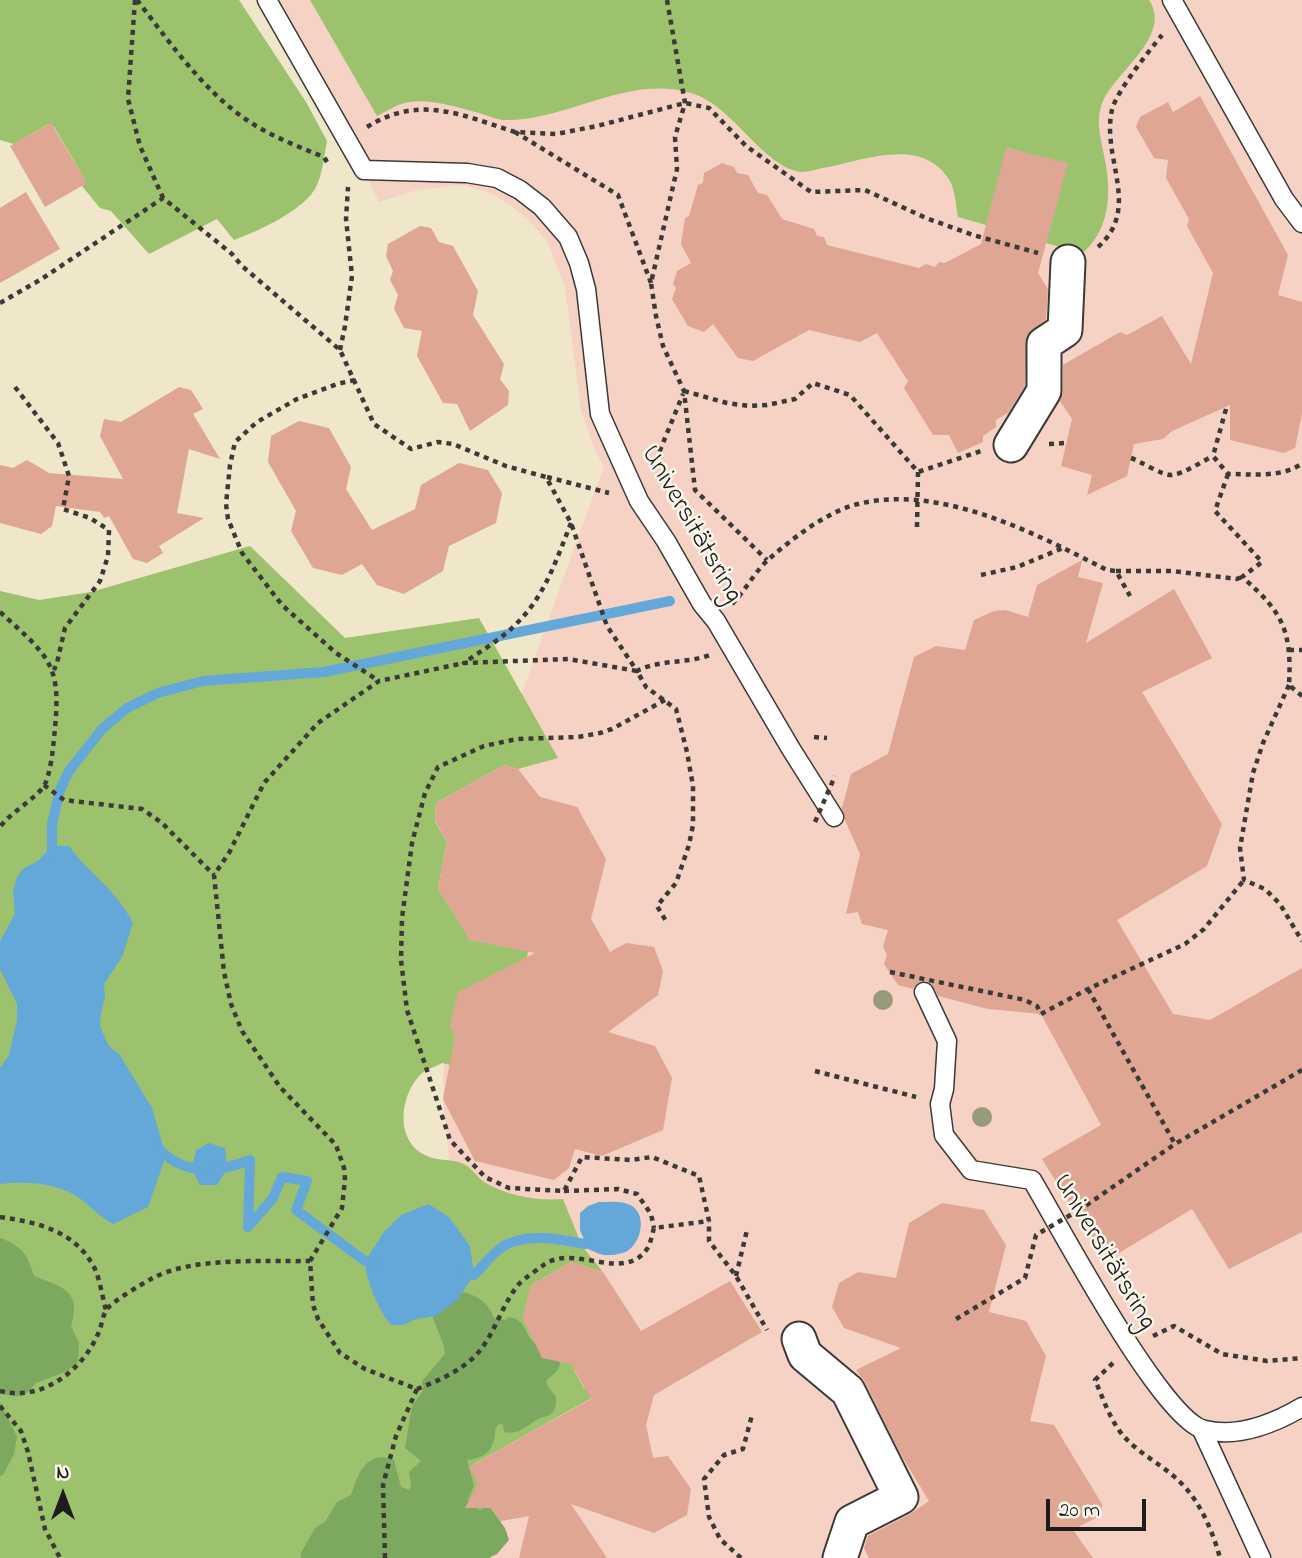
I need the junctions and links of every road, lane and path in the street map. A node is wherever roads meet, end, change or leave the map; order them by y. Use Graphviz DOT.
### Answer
graph roads {
  1 [pos="136,0"];
  2 [pos="267,0"];
  3 [pos="667,0"];
  4 [pos="1172,0"];
  5 [pos="1180,17"];
  6 [pos="685,103"];
  7 [pos="515,132"];
  8 [pos="348,139"];
  9 [pos="332,167"];
  10 [pos="340,177"];
  11 [pos="163,198"];
  12 [pos="1302,223"];
  13 [pos="1068,262"];
  14 [pos="651,283"];
  15 [pos="0,303"];
  16 [pos="340,349"];
  17 [pos="355,380"];
  18 [pos="15,387"];
  19 [pos="684,391"];
  20 [pos="1226,409"];
  21 [pos="1066,443"];
  22 [pos="1011,445"];
  23 [pos="1213,456"];
  24 [pos="1131,458"];
  25 [pos="1301,466"];
  26 [pos="918,471"];
  27 [pos="1228,474"];
  28 [pos="546,477"];
  29 [pos="639,501"];
  30 [pos="571,523"];
  31 [pos="916,527"];
  32 [pos="1064,548"];
  33 [pos="767,560"];
  34 [pos="1116,571"];
  35 [pos="981,575"];
  36 [pos="1242,577"];
  37 [pos="1130,596"];
  38 [pos="0,612"];
  39 [pos="716,621"];
  40 [pos="729,645"];
  41 [pos="1289,650"];
  42 [pos="1302,650"];
  43 [pos="464,663"];
  44 [pos="54,670"];
  45 [pos="638,671"];
  46 [pos="379,681"];
  47 [pos="1289,685"];
  48 [pos="1302,695"];
  49 [pos="665,700"];
  50 [pos="835,776"];
  51 [pos="44,785"];
  52 [pos="834,817"];
  53 [pos="815,822"];
  54 [pos="0,827"];
  55 [pos="214,875"];
  56 [pos="1244,880"];
  57 [pos="666,921"];
  58 [pos="1302,941"];
  59 [pos="890,972"];
  60 [pos="1088,989"];
  61 [pos="924,992"];
  62 [pos="1302,1070"];
  63 [pos="815,1071"];
  64 [pos="888,1090"];
  65 [pos="1175,1144"];
  66 [pos="564,1191"];
  67 [pos="0,1217"];
  68 [pos="709,1221"];
  69 [pos="654,1228"];
  70 [pos="747,1230"];
  71 [pos="310,1261"];
  72 [pos="736,1276"];
  73 [pos="106,1311"];
  74 [pos="956,1318"];
  75 [pos="783,1335"];
  76 [pos="1146,1340"];
  77 [pos="1121,1356"];
  78 [pos="1302,1358"];
  79 [pos="417,1389"];
  80 [pos="0,1391"];
  81 [pos="0,1406"];
  82 [pos="1302,1407"];
  83 [pos="752,1415"];
  84 [pos="1202,1430"];
  85 [pos="60,1558"];
  86 [pos="385,1558"];
  87 [pos="741,1558"];
  88 [pos="840,1558"];
  89 [pos="1220,1558"];
  90 [pos="1261,1558"];
  1 -- 9 [label="path"];
  1 -- 11 [label="path"];
  2 -- 8 [label="lane, Universitätsring"];
  3 -- 6 [label="path"];
  4 -- 5 [label="lane"];
  5 -- 12 [label="lane"];
  5 -- 13 [label="path"];
  6 -- 7 [label="path"];
  6 -- 13 [label="path"];
  6 -- 14 [label="path"];
  7 -- 8 [label="path"];
  7 -- 14 [label="path"];
  8 -- 29 [label="lane, Universitätsring"];
  10 -- 16 [label="path"];
  11 -- 15 [label="path"];
  11 -- 16 [label="path"];
  13 -- 22 [label="street"];
  14 -- 19 [label="path"];
  16 -- 17 [label="path"];
  17 -- 28 [label="path"];
  17 -- 46 [label="path"];
  18 -- 44 [label="path"];
  19 -- 26 [label="path"];
  19 -- 29 [label="path"];
  19 -- 33 [label="path"];
  20 -- 23 [label="path"];
  21 -- 22 [label="path"];
  22 -- 26 [label="path"];
  23 -- 24 [label="path"];
  23 -- 27 [label="path"];
  25 -- 27 [label="path"];
  26 -- 31 [label="path, bridge"];
  27 -- 36 [label="path"];
  28 -- 29 [label="path"];
  28 -- 30 [label="path"];
  29 -- 39 [label="lane, Universitätsring"];
  30 -- 43 [label="path"];
  30 -- 45 [label="path"];
  32 -- 33 [label="path"];
  32 -- 34 [label="path"];
  32 -- 35 [label="path"];
  33 -- 39 [label="path"];
  34 -- 36 [label="path"];
  34 -- 37 [label="path"];
  36 -- 41 [label="path"];
  38 -- 44 [label="path"];
  39 -- 40 [label="lane, Universitätsring"];
  40 -- 45 [label="path"];
  40 -- 52 [label="lane, Universitätsring"];
  41 -- 42 [label="path"];
  41 -- 47 [label="path"];
  43 -- 45 [label="path"];
  43 -- 46 [label="path"];
  44 -- 51 [label="path"];
  45 -- 49 [label="path"];
  46 -- 55 [label="path"];
  47 -- 48 [label="path"];
  47 -- 56 [label="path"];
  49 -- 57 [label="path"];
  49 -- 66 [label="path"];
  50 -- 53 [label="path, bridge"];
  51 -- 54 [label="path"];
  51 -- 55 [label="path"];
  55 -- 71 [label="path"];
  56 -- 58 [label="path"];
  56 -- 60 [label="path"];
  59 -- 60 [label="path, bridge"];
  60 -- 65 [label="path"];
  61 -- 84 [label="lane, Universitätsring"];
  62 -- 65 [label="path"];
  63 -- 64 [label="path"];
  65 -- 74 [label="path, bridge"];
  66 -- 68 [label="path"];
  66 -- 69 [label="path"];
  67 -- 73 [label="path"];
  68 -- 69 [label="path"];
  68 -- 72 [label="path"];
  69 -- 79 [label="path"];
  70 -- 72 [label="path"];
  71 -- 73 [label="path"];
  71 -- 79 [label="path"];
  72 -- 75 [label="path"];
  73 -- 80 [label="path"];
  75 -- 88 [label="street"];
  76 -- 78 [label="path"];
  77 -- 89 [label="path"];
  79 -- 86 [label="path"];
  81 -- 85 [label="path"];
  82 -- 84 [label="lane"];
  83 -- 87 [label="path"];
  84 -- 90 [label="lane"];
}
